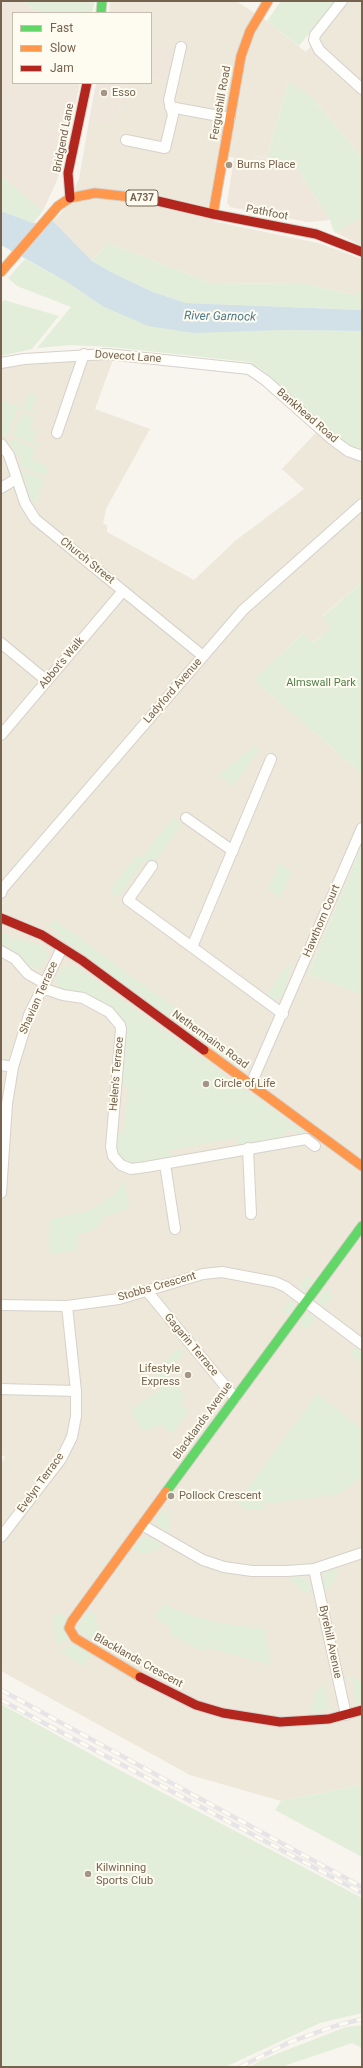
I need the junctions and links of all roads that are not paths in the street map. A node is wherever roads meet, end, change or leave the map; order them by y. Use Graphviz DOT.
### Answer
graph roads {
  1 [pos="102,1"];
  2 [pos="268,1"];
  3 [pos="342,1"];
  4 [pos="101,12"];
  5 [pos="181,47"];
  6 [pos="88,84"];
  7 [pos="362,88"];
  8 [pos="170,107"];
  9 [pos="230,118"];
  10 [pos="126,140"];
  11 [pos="70,198"];
  12 [pos="213,214"];
  13 [pos="362,252"];
  14 [pos="1,272"];
  15 [pos="84,354"];
  16 [pos="1,363"];
  17 [pos="255,372"];
  18 [pos="58,433"];
  19 [pos="1,444"];
  20 [pos="362,456"];
  21 [pos="16,479"];
  22 [pos="1,488"];
  23 [pos="362,504"];
  24 [pos="123,591"];
  25 [pos="1,643"];
  26 [pos="203,656"];
  27 [pos="47,681"];
  28 [pos="1,735"];
  29 [pos="271,759"];
  30 [pos="186,818"];
  31 [pos="362,828"];
  32 [pos="233,851"];
  33 [pos="152,866"];
  34 [pos="1,893"];
  35 [pos="1,918"];
  36 [pos="192,947"];
  37 [pos="62,948"];
  38 [pos="1,951"];
  39 [pos="43,985"];
  40 [pos="283,1014"];
  41 [pos="1,1066"];
  42 [pos="13,1067"];
  43 [pos="251,1084"];
  44 [pos="315,1146"];
  45 [pos="248,1148"];
  46 [pos="165,1164"];
  47 [pos="362,1166"];
  48 [pos="1,1193"];
  49 [pos="251,1214"];
  50 [pos="362,1226"];
  51 [pos="175,1229"];
  52 [pos="147,1291"];
  53 [pos="306,1302"];
  54 [pos="1,1305"];
  55 [pos="68,1306"];
  56 [pos="362,1344"];
  57 [pos="1,1390"];
  58 [pos="76,1391"];
  59 [pos="235,1398"];
  60 [pos="142,1525"];
  61 [pos="1,1537"];
  62 [pos="362,1553"];
  63 [pos="314,1569"];
  64 [pos="70,1633"];
  65 [pos="362,1710"];
  66 [pos="346,1715"];
  1 -- 4 [label="main road"];
  2 -- 9 [label="main road, Fergushill Road"];
  3 -- 7 [label="street"];
  5 -- 8 [label="street"];
  6 -- 11 [label="main road, Bridgend Lane"];
  8 -- 9 [label="street"];
  8 -- 10 [label="street"];
  9 -- 12 [label="main road, Fergushill Road"];
  11 -- 12 [label="main road, A737"];
  11 -- 14 [label="main road, A737"];
  12 -- 13 [label="main road, Pathfoot / A737"];
  15 -- 16 [label="street, Dovecot Lane"];
  15 -- 17 [label="street, Dovecot Lane"];
  15 -- 18 [label="street"];
  17 -- 20 [label="street, Bankhead Road"];
  19 -- 21 [label="street, Church Street"];
  21 -- 22 [label="street"];
  21 -- 24 [label="street, Church Street"];
  23 -- 26 [label="street, Ladyford Avenue"];
  24 -- 26 [label="street, Church Street"];
  24 -- 27 [label="street, Abbot's Walk"];
  25 -- 27 [label="street"];
  26 -- 34 [label="street, Ladyford Avenue"];
  27 -- 28 [label="street, Abbot's Walk"];
  29 -- 32 [label="street"];
  30 -- 32 [label="street"];
  31 -- 40 [label="street, Hawthorn Court"];
  32 -- 36 [label="street"];
  33 -- 36 [label="street"];
  35 -- 37 [label="main road, Nethermains Road"];
  36 -- 40 [label="street"];
  37 -- 39 [label="street, Shavian Terrace"];
  37 -- 43 [label="main road, Nethermains Road"];
  38 -- 39 [label="street, Helen's Terrace"];
  39 -- 42 [label="street, Shavian Terrace"];
  39 -- 46 [label="street, Helen's Terrace"];
  40 -- 43 [label="street, Hawthorn Court"];
  41 -- 42 [label="street"];
  42 -- 48 [label="street, Shavian Terrace"];
  43 -- 47 [label="main road, Nethermains Road"];
  44 -- 45 [label="street, Helen's Terrace"];
  45 -- 46 [label="street, Helen's Terrace"];
  45 -- 49 [label="street"];
  46 -- 51 [label="street"];
  50 -- 53 [label="main road, Blacklands Avenue"];
  52 -- 53 [label="street, Stobbs Crescent"];
  52 -- 55 [label="street, Stobbs Crescent"];
  52 -- 59 [label="street, Gagarin Terrace"];
  53 -- 56 [label="street, Stobbs Crescent"];
  53 -- 59 [label="main road, Blacklands Avenue"];
  54 -- 55 [label="street, Stobbs Crescent"];
  55 -- 58 [label="street, Evelyn Terrace"];
  57 -- 58 [label="street"];
  58 -- 61 [label="street, Evelyn Terrace"];
  59 -- 60 [label="main road, Blacklands Avenue"];
  60 -- 63 [label="street"];
  60 -- 64 [label="main road, Blacklands Avenue"];
  62 -- 63 [label="street"];
  63 -- 66 [label="street, Byrehill Avenue"];
  64 -- 66 [label="main road, Blacklands Crescent"];
  65 -- 66 [label="main road, Blacklands Crescent"];
}
